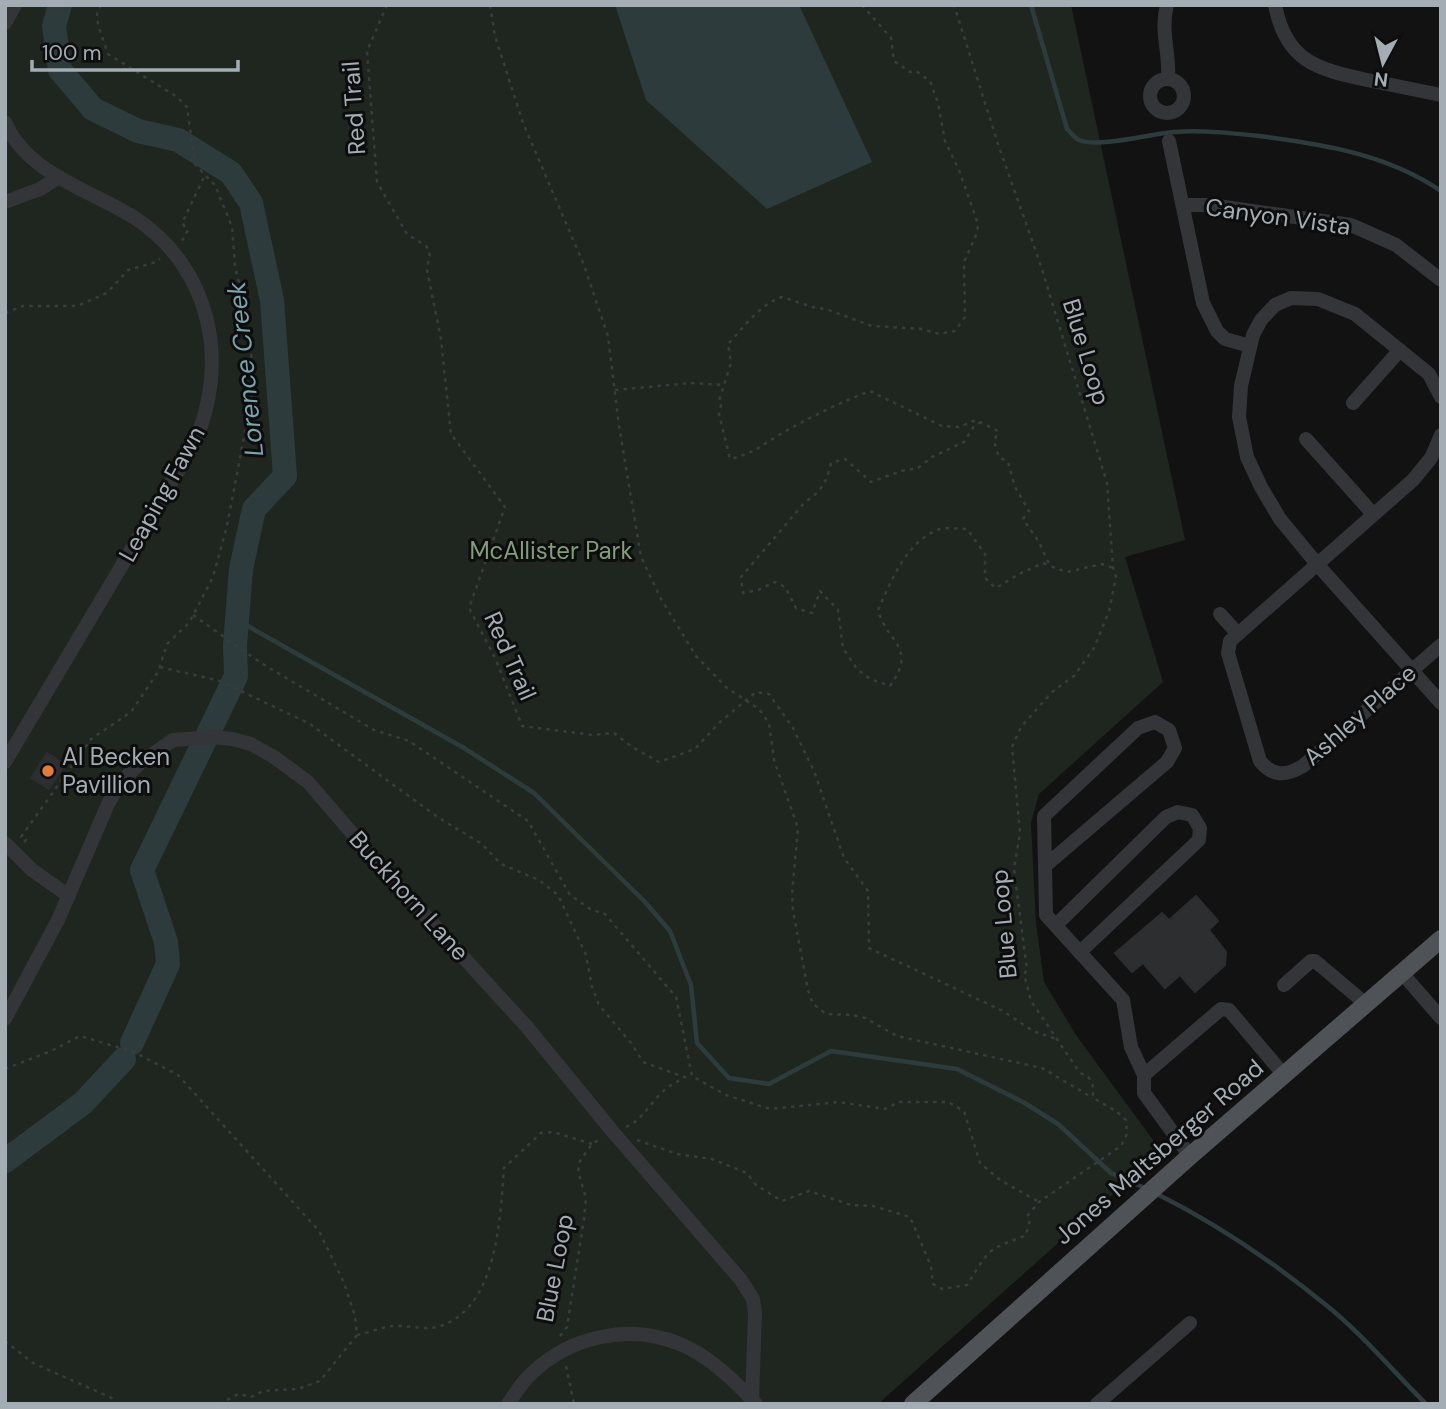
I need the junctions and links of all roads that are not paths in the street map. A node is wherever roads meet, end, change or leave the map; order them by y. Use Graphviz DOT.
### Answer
graph roads {
  1 [pos="15,5"];
  2 [pos="1167,5"];
  3 [pos="1275,5"];
  4 [pos="5,23"];
  5 [pos="1168,78"];
  6 [pos="1441,94"];
  7 [pos="5,122"];
  8 [pos="1169,141"];
  9 [pos="59,177"];
  10 [pos="5,202"];
  11 [pos="1183,205"];
  12 [pos="1441,280"];
  13 [pos="1250,346"];
  14 [pos="1400,350"];
  15 [pos="1441,397"];
  16 [pos="1353,402"];
  17 [pos="1441,435"];
  18 [pos="1306,439"];
  19 [pos="1373,514"];
  20 [pos="1317,564"];
  21 [pos="1220,614"];
  22 [pos="1238,634"];
  23 [pos="1441,645"];
  24 [pos="1412,670"];
  25 [pos="1441,703"];
  26 [pos="5,762"];
  27 [pos="5,843"];
  28 [pos="1045,866"];
  29 [pos="69,896"];
  30 [pos="1056,925"];
  31 [pos="1441,939"];
  32 [pos="1080,952"];
  33 [pos="1402,973"];
  34 [pos="1284,985"];
  35 [pos="1366,1004"];
  36 [pos="1441,1018"];
  37 [pos="5,1019"];
  38 [pos="1144,1075"];
  39 [pos="1284,1075"];
  40 [pos="1189,1158"];
  41 [pos="1190,1323"];
  42 [pos="754,1402"];
  43 [pos="508,1404"];
  44 [pos="913,1404"];
  45 [pos="1097,1404"];
  1 -- 4 [label="street"];
  2 -- 5 [label="street"];
  3 -- 6 [label="street"];
  7 -- 9 [label="street, Leaping Fawn"];
  8 -- 11 [label="street"];
  9 -- 10 [label="street"];
  9 -- 26 [label="street, Leaping Fawn"];
  11 -- 12 [label="street, Canyon Vista"];
  11 -- 13 [label="street"];
  13 -- 14 [label="street"];
  13 -- 20 [label="street"];
  14 -- 15 [label="street"];
  14 -- 16 [label="street"];
  17 -- 19 [label="street"];
  18 -- 19 [label="street"];
  19 -- 20 [label="street"];
  20 -- 22 [label="street"];
  20 -- 24 [label="street"];
  21 -- 22 [label="street"];
  22 -- 24 [label="street, Ashley Place"];
  23 -- 24 [label="street, Ashley Place"];
  24 -- 25 [label="street"];
  27 -- 29 [label="street"];
  28 -- 28 [label="street"];
  28 -- 30 [label="street"];
  29 -- 37 [label="street, Buckhorn Lane"];
  29 -- 42 [label="street, Buckhorn Lane"];
  30 -- 32 [label="street"];
  30 -- 32 [label="street"];
  31 -- 33 [label="main road, Jones Maltsberger Road"];
  32 -- 38 [label="street"];
  33 -- 35 [label="main road, Jones Maltsberger Road"];
  33 -- 36 [label="street"];
  34 -- 35 [label="street"];
  35 -- 39 [label="main road, Jones Maltsberger Road"];
  38 -- 39 [label="street"];
  38 -- 40 [label="street"];
  39 -- 40 [label="main road, Jones Maltsberger Road"];
  40 -- 44 [label="main road, Jones Maltsberger Road"];
  41 -- 45 [label="street"];
  42 -- 43 [label="street"];
}
